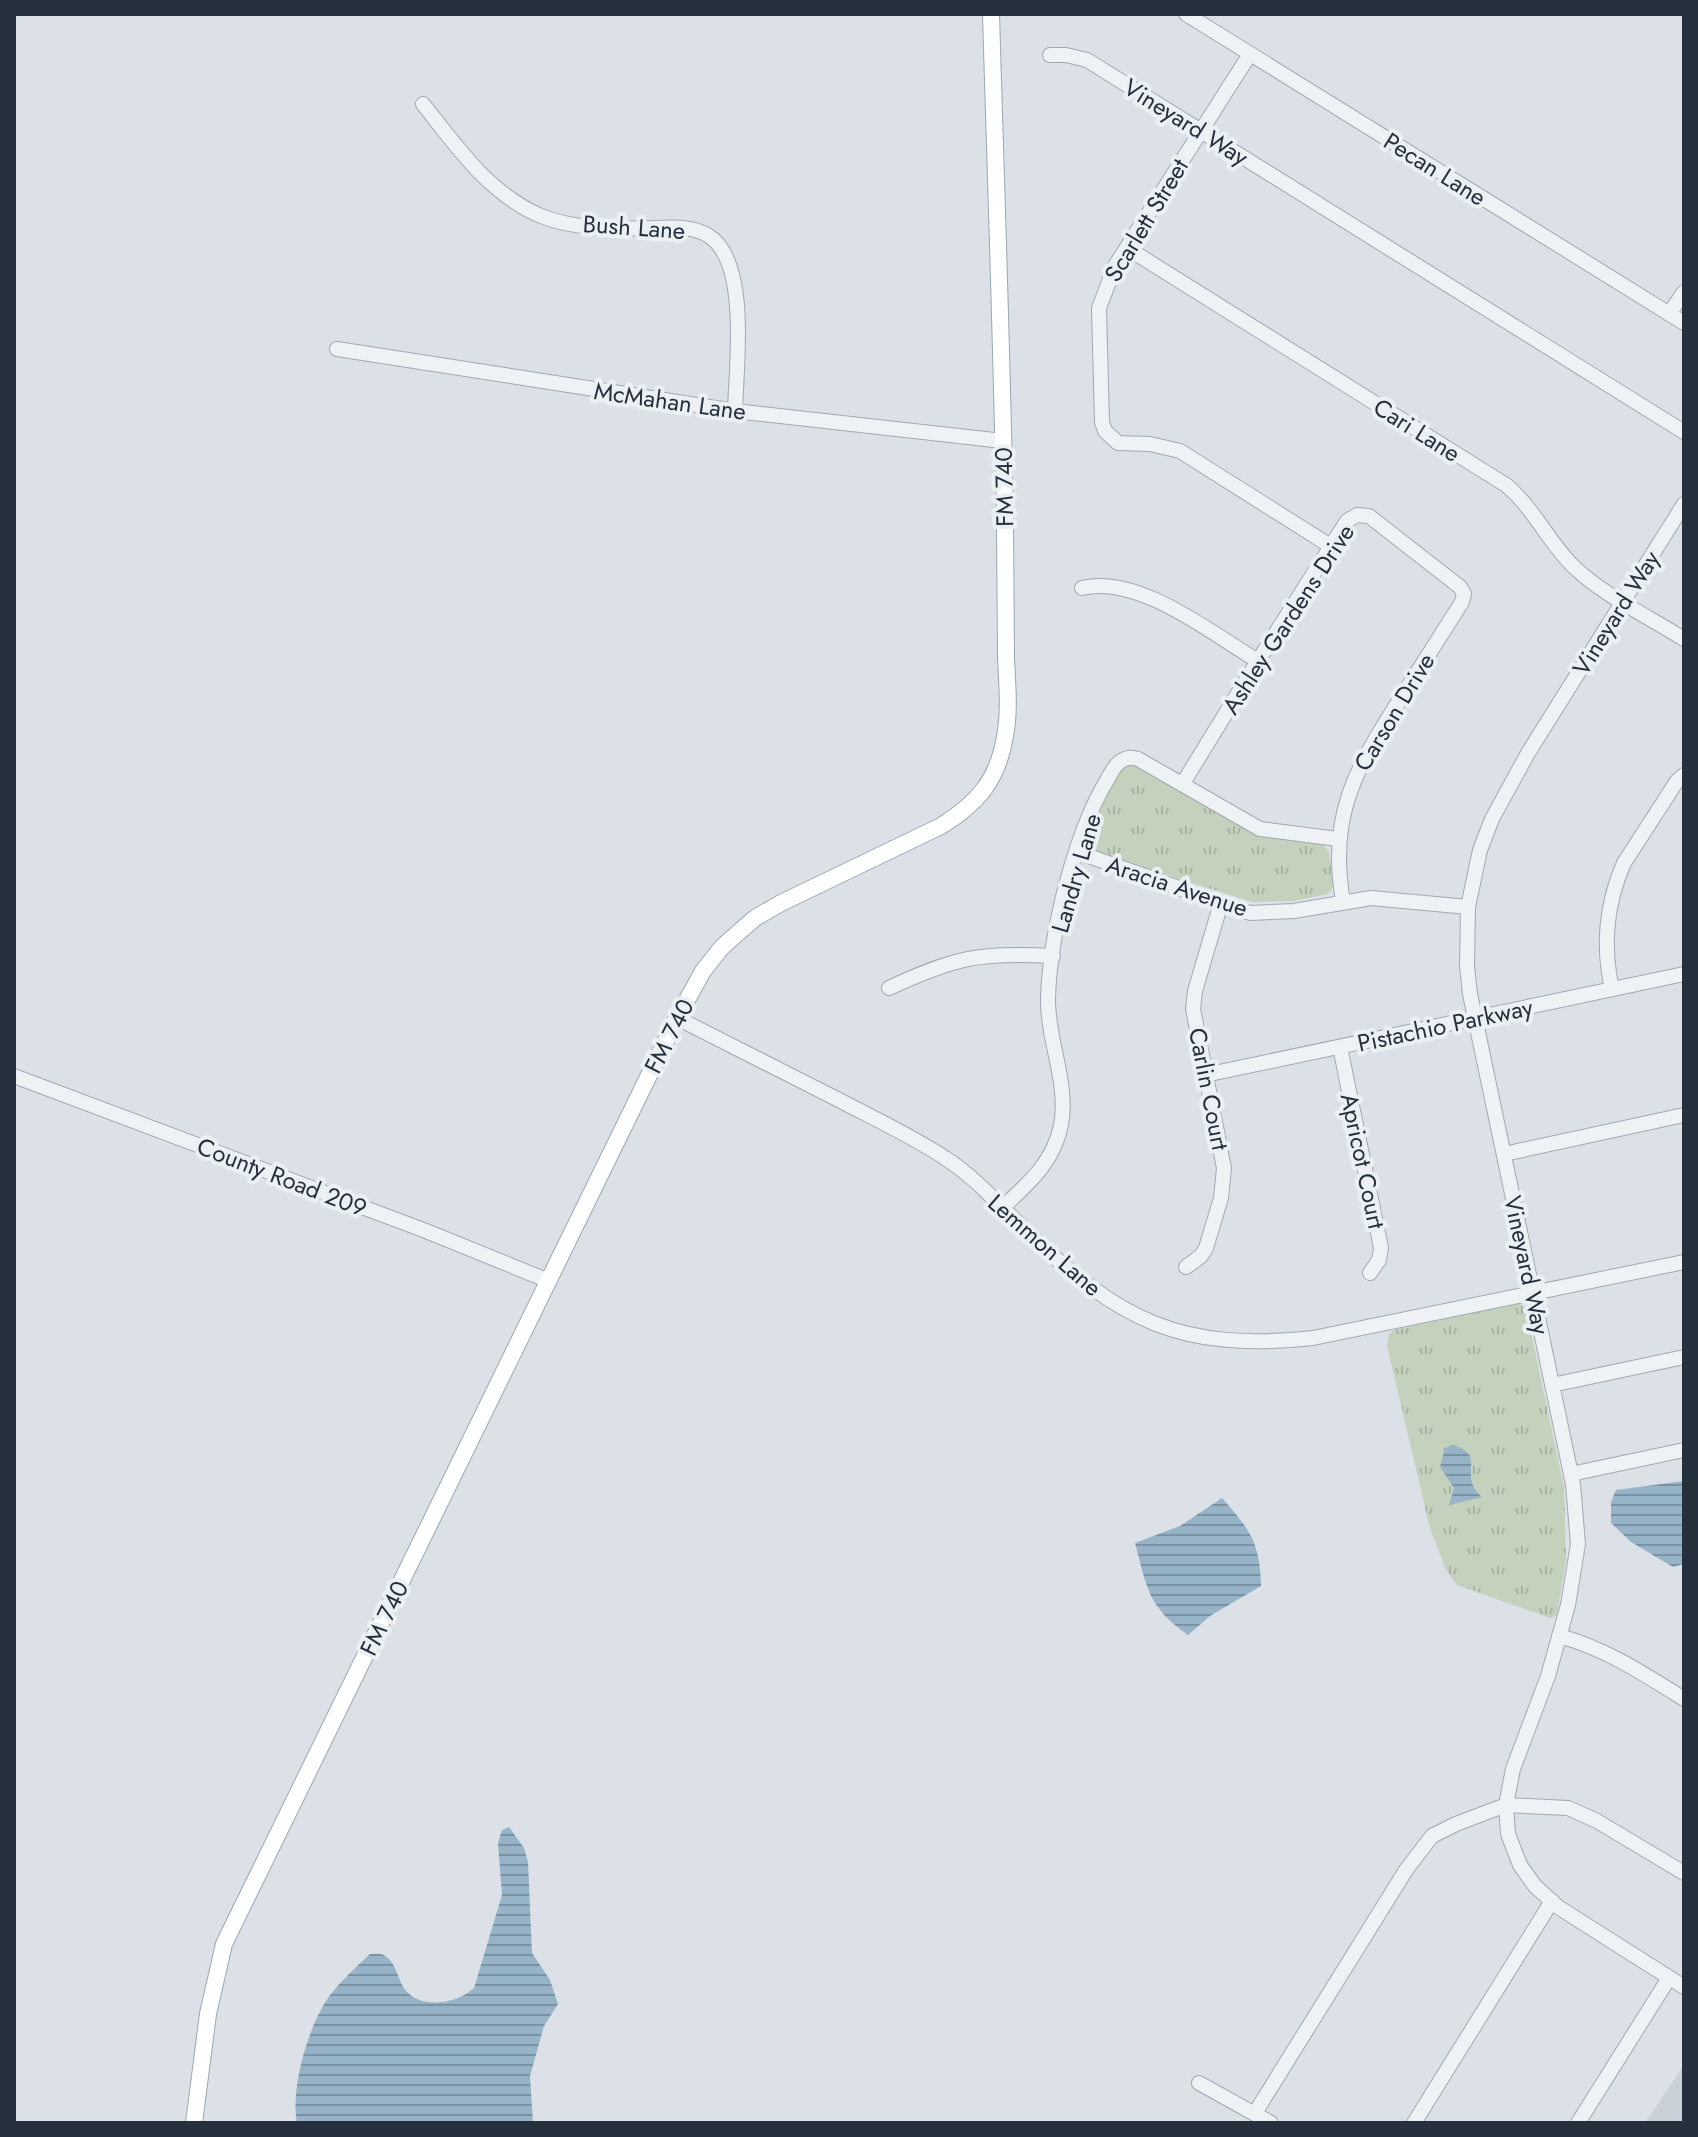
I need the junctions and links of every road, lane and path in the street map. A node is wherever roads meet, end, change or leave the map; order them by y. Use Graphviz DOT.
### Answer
graph roads {
  1 [pos="991,14"];
  2 [pos="1186,14"];
  3 [pos="1250,54"];
  4 [pos="1050,55"];
  5 [pos="423,104"];
  6 [pos="1202,131"];
  7 [pos="1127,248"];
  8 [pos="1684,292"];
  9 [pos="1669,314"];
  10 [pos="1684,323"];
  11 [pos="337,349"];
  12 [pos="735,411"];
  13 [pos="1684,432"];
  14 [pos="1003,441"];
  15 [pos="1684,504"];
  16 [pos="1332,547"];
  17 [pos="1414,552"];
  18 [pos="1082,588"];
  19 [pos="1623,601"];
  20 [pos="1684,639"];
  21 [pos="1258,661"];
  22 [pos="1684,775"];
  23 [pos="1183,783"];
  24 [pos="1338,839"];
  25 [pos="1077,852"];
  26 [pos="1343,901"];
  27 [pos="1221,903"];
  28 [pos="1468,907"];
  29 [pos="1053,956"];
  30 [pos="1684,974"];
  31 [pos="889,988"];
  32 [pos="1612,989"];
  33 [pos="677,1018"];
  34 [pos="1475,1018"];
  35 [pos="1340,1047"];
  36 [pos="1205,1075"];
  37 [pos="14,1076"];
  38 [pos="1684,1115"];
  39 [pos="1504,1154"];
  40 [pos="1002,1208"];
  41 [pos="1684,1262"];
  42 [pos="1186,1267"];
  43 [pos="1370,1273"];
  44 [pos="549,1281"];
  45 [pos="1533,1294"];
  46 [pos="1684,1357"];
  47 [pos="1552,1385"];
  48 [pos="1684,1450"];
  49 [pos="1571,1474"];
  50 [pos="1559,1636"];
  51 [pos="1684,1699"];
  52 [pos="1506,1805"];
  53 [pos="1684,1873"];
  54 [pos="1552,1901"];
  55 [pos="1669,1978"];
  56 [pos="1684,1987"];
  57 [pos="1199,2083"];
  58 [pos="1255,2113"];
  59 [pos="194,2123"];
  60 [pos="1271,2123"];
  61 [pos="1414,2123"];
  62 [pos="1578,2123"];
  1 -- 14 [label="main road, FM 740 / FM 740"];
  2 -- 3 [label="street, Pecan Lane"];
  3 -- 6 [label="street, Scarlett Street"];
  3 -- 9 [label="street, Pecan Lane"];
  4 -- 6 [label="street, Vineyard Way"];
  5 -- 12 [label="street, Bush Lane"];
  6 -- 7 [label="street, Scarlett Street"];
  6 -- 13 [label="street, Vineyard Way"];
  7 -- 16 [label="street, Scarlett Street"];
  7 -- 19 [label="street, Cari Lane"];
  8 -- 9 [label="street"];
  9 -- 10 [label="street, Pecan Lane"];
  11 -- 12 [label="street, McMahan Lane"];
  12 -- 14 [label="street, McMahan Lane"];
  14 -- 33 [label="main road, FM 740 / FM 740"];
  15 -- 19 [label="street, Vineyard Way"];
  16 -- 17 [label="street, Ashley Gardens Drive"];
  16 -- 21 [label="street, Ashley Gardens Drive"];
  17 -- 24 [label="street, Carson Drive"];
  18 -- 21 [label="street"];
  19 -- 20 [label="street, Cari Lane"];
  19 -- 28 [label="street, Vineyard Way"];
  21 -- 23 [label="street, Ashley Gardens Drive"];
  22 -- 32 [label="street"];
  23 -- 24 [label="street, Landry Lane"];
  23 -- 25 [label="street, Landry Lane"];
  24 -- 26 [label="street, Carson Drive"];
  25 -- 27 [label="street, Aracia Avenue"];
  25 -- 29 [label="street, Landry Lane"];
  26 -- 27 [label="street, Aracia Avenue"];
  26 -- 28 [label="street, Aracia Avenue"];
  27 -- 36 [label="street, Carlin Court"];
  28 -- 34 [label="street, Vineyard Way"];
  29 -- 31 [label="street"];
  29 -- 40 [label="street, Landry Lane"];
  30 -- 32 [label="street, Pistachio Parkway"];
  32 -- 34 [label="street, Pistachio Parkway"];
  33 -- 40 [label="street, Lemmon Lane"];
  33 -- 44 [label="main road, FM 740 / FM 740"];
  34 -- 35 [label="street, Pistachio Parkway"];
  34 -- 39 [label="street, Vineyard Way"];
  35 -- 36 [label="street, Pistachio Parkway"];
  35 -- 43 [label="street, Apricot Court"];
  36 -- 42 [label="street, Carlin Court"];
  37 -- 44 [label="street, County Road 209"];
  38 -- 39 [label="street"];
  39 -- 45 [label="street, Vineyard Way"];
  40 -- 45 [label="street, Lemmon Lane"];
  41 -- 45 [label="street, Lemmon Lane"];
  44 -- 59 [label="main road, FM 740 / FM 740"];
  45 -- 47 [label="street, Vineyard Way"];
  46 -- 47 [label="street"];
  47 -- 49 [label="street, Vineyard Way"];
  48 -- 49 [label="street"];
  49 -- 50 [label="street, Vineyard Way"];
  50 -- 51 [label="street"];
  50 -- 52 [label="street, Vineyard Way"];
  52 -- 53 [label="street"];
  52 -- 54 [label="street, Vineyard Way"];
  52 -- 58 [label="street"];
  54 -- 55 [label="street, Vineyard Way"];
  54 -- 61 [label="street"];
  55 -- 56 [label="street, Vineyard Way"];
  55 -- 62 [label="street"];
  57 -- 58 [label="street"];
  58 -- 60 [label="street"];
}
